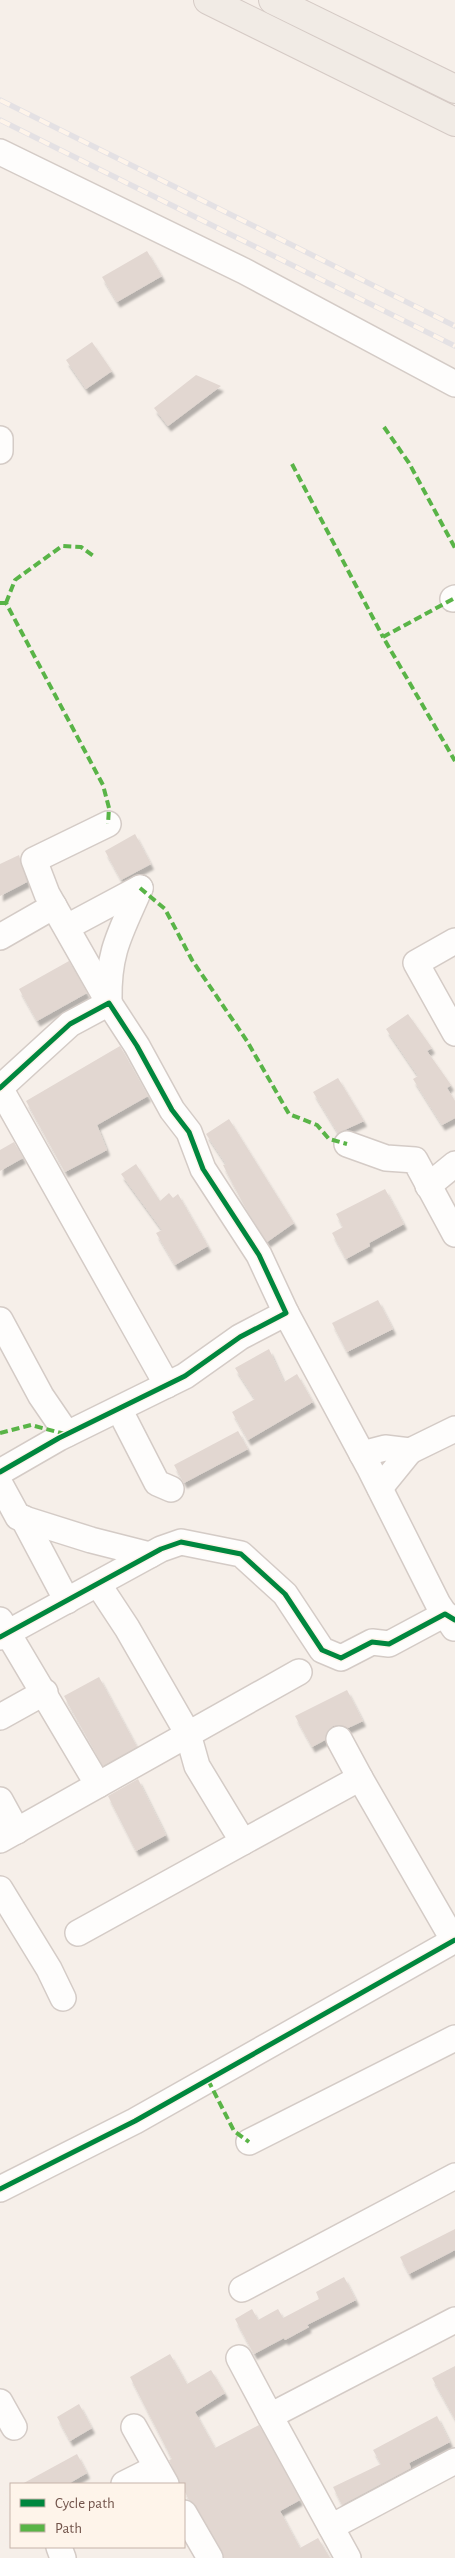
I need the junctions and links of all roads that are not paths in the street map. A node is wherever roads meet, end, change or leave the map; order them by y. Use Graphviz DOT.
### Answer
graph roads {
  1 [pos="208,0"];
  2 [pos="273,0"];
  3 [pos="455,89"];
  4 [pos="455,122"];
  5 [pos="0,152"];
  6 [pos="455,384"];
  7 [pos="0,439"];
  8 [pos="0,451"];
  9 [pos="108,824"];
  10 [pos="60,917"];
  11 [pos="0,937"];
  12 [pos="455,941"];
  13 [pos="109,1003"];
  14 [pos="455,1032"];
  15 [pos="0,1088"];
  16 [pos="347,1144"];
  17 [pos="455,1164"];
  18 [pos="428,1186"];
  19 [pos="455,1234"];
  20 [pos="286,1313"];
  21 [pos="0,1320"];
  22 [pos="167,1385"];
  23 [pos="119,1409"];
  24 [pos="455,1429"];
  25 [pos="67,1434"];
  26 [pos="410,1451"];
  27 [pos="362,1454"];
  28 [pos="0,1472"];
  29 [pos="0,1484"];
  30 [pos="380,1488"];
  31 [pos="171,1489"];
  32 [pos="23,1518"];
  33 [pos="150,1555"];
  34 [pos="98,1584"];
  35 [pos="66,1601"];
  36 [pos="452,1621"];
  37 [pos="2,1630"];
  38 [pos="299,1672"];
  39 [pos="45,1692"];
  40 [pos="0,1717"];
  41 [pos="188,1734"];
  42 [pos="339,1740"];
  43 [pos="360,1778"];
  44 [pos="98,1785"];
  45 [pos="0,1800"];
  46 [pos="9,1836"];
  47 [pos="243,1842"];
  48 [pos="0,1889"];
  49 [pos="78,1933"];
  50 [pos="454,1941"];
  51 [pos="63,1998"];
  52 [pos="452,2047"];
  53 [pos="249,2142"];
  54 [pos="455,2176"];
  55 [pos="0,2189"];
  56 [pos="242,2289"];
  57 [pos="455,2320"];
  58 [pos="239,2358"];
  59 [pos="0,2402"];
  60 [pos="270,2416"];
  61 [pos="14,2427"];
  62 [pos="134,2427"];
  63 [pos="455,2461"];
  64 [pos="161,2476"];
  65 [pos="129,2483"];
  66 [pos="185,2515"];
  67 [pos="331,2527"];
  68 [pos="210,2558"];
  69 [pos="348,2558"];
  1 -- 4 [label="main road"];
  2 -- 3 [label="main road"];
  5 -- 6 [label="street"];
  7 -- 8 [label="street"];
  9 -- 10 [label="street"];
  10 -- 11 [label="street"];
  10 -- 13 [label="street"];
  10 -- 13 [label="street"];
  12 -- 14 [label="street"];
  13 -- 15 [label="street"];
  13 -- 20 [label="street"];
  15 -- 22 [label="street"];
  16 -- 18 [label="street"];
  17 -- 18 [label="street"];
  18 -- 19 [label="street"];
  20 -- 22 [label="street"];
  20 -- 27 [label="street"];
  21 -- 25 [label="street"];
  22 -- 23 [label="street"];
  23 -- 25 [label="street"];
  23 -- 31 [label="street"];
  24 -- 26 [label="street"];
  25 -- 28 [label="street"];
  26 -- 27 [label="street"];
  26 -- 30 [label="street"];
  27 -- 30 [label="street"];
  29 -- 32 [label="street"];
  30 -- 36 [label="street"];
  32 -- 33 [label="street"];
  32 -- 35 [label="street"];
  33 -- 34 [label="street"];
  33 -- 36 [label="street"];
  34 -- 35 [label="street"];
  34 -- 41 [label="street"];
  35 -- 37 [label="street"];
  37 -- 39 [label="street"];
  38 -- 41 [label="street"];
  39 -- 40 [label="street"];
  39 -- 44 [label="street"];
  41 -- 44 [label="street"];
  41 -- 47 [label="street"];
  42 -- 43 [label="street"];
  43 -- 47 [label="street"];
  43 -- 50 [label="street"];
  44 -- 46 [label="street"];
  45 -- 46 [label="street"];
  47 -- 49 [label="street"];
  48 -- 51 [label="street"];
  50 -- 55 [label="street"];
  52 -- 53 [label="street"];
  54 -- 56 [label="street"];
  57 -- 60 [label="street"];
  58 -- 60 [label="street"];
  59 -- 61 [label="street"];
  60 -- 67 [label="street"];
  62 -- 64 [label="street"];
  63 -- 67 [label="street"];
  64 -- 65 [label="street"];
  66 -- 68 [label="street"];
  67 -- 69 [label="street"];
}
